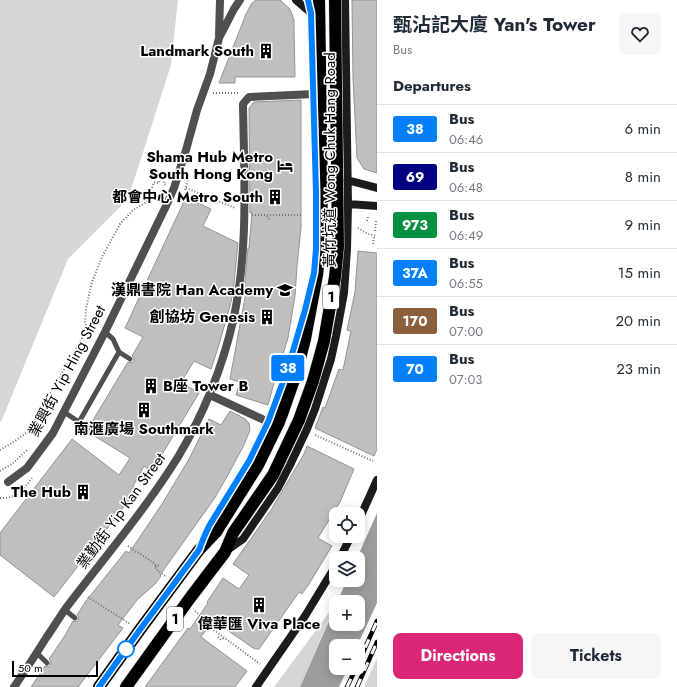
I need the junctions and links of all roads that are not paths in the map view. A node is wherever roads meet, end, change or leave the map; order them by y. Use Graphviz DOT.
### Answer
graph roads {
  1 [pos="220,0"];
  2 [pos="240,0"];
  3 [pos="296,0"];
  4 [pos="308,0"];
  5 [pos="319,0"];
  6 [pos="335,0"];
  7 [pos="345,0"];
  8 [pos="345,12"];
  9 [pos="311,13"];
  10 [pos="219,38"];
  11 [pos="314,94"];
  12 [pos="347,180"];
  13 [pos="332,181"];
  14 [pos="377,188"];
  15 [pos="316,193"];
  16 [pos="348,204"];
  17 [pos="377,206"];
  18 [pos="105,332"];
  19 [pos="120,352"];
  20 [pos="130,359"];
  21 [pos="210,395"];
  22 [pos="64,412"];
  23 [pos="262,419"];
  24 [pos="79,422"];
  25 [pos="88,428"];
  26 [pos="377,480"];
  27 [pos="8,482"];
  28 [pos="365,507"];
  29 [pos="199,550"];
  30 [pos="225,552"];
  31 [pos="329,577"];
  32 [pos="65,610"];
  33 [pos="75,618"];
  34 [pos="37,653"];
  35 [pos="47,663"];
  36 [pos="95,683"];
  37 [pos="14,687"];
  38 [pos="126,687"];
  39 [pos="256,687"];
  1 -- 10 [label="street"];
  2 -- 10 [label="street"];
  3 -- 9 [label="main road"];
  4 -- 9 [label="main road, 黃竹坑道 Wong Chuk Hang Road"];
  5 -- 29 [label="highway, 1, bridge"];
  6 -- 30 [label="highway, 1, bridge"];
  7 -- 8 [label="main road, 黃竹坑道 Wong Chuk Hang Road"];
  8 -- 9 [label="main road"];
  8 -- 12 [label="main road, 黃竹坑道 Wong Chuk Hang Road"];
  9 -- 11 [label="main road, 黃竹坑道 Wong Chuk Hang Road"];
  10 -- 18 [label="street, 業興街 Yip Hing Street"];
  11 -- 15 [label="main road, 黃竹坑道 Wong Chuk Hang Road"];
  11 -- 21 [label="street, 業勤街 Yip Kan Street"];
  12 -- 13 [label="lane"];
  12 -- 14 [label="main road"];
  12 -- 16 [label="main road, 黃竹坑道 Wong Chuk Hang Road"];
  15 -- 16 [label="main road"];
  15 -- 29 [label="main road, 黃竹坑道 Wong Chuk Hang Road"];
  16 -- 17 [label="main road"];
  16 -- 30 [label="main road, 黃竹坑道 Wong Chuk Hang Road"];
  18 -- 19 [label="lane"];
  18 -- 22 [label="street, 業興街 Yip Hing Street"];
  19 -- 20 [label="lane"];
  19 -- 24 [label="lane"];
  21 -- 23 [label="street"];
  21 -- 32 [label="street, 業勤街 Yip Kan Street"];
  22 -- 24 [label="lane"];
  22 -- 27 [label="street, 業興街 Yip Hing Street"];
  24 -- 25 [label="lane"];
  26 -- 28 [label="main road"];
  29 -- 36 [label="highway, 黃竹坑道 Wong Chuk Hang Road / 1"];
  30 -- 38 [label="highway, 黃竹坑道 Wong Chuk Hang Road / 1"];
  31 -- 39 [label="main road"];
  32 -- 33 [label="lane"];
  32 -- 34 [label="street, 業勤街 Yip Kan Street"];
  34 -- 35 [label="lane"];
  34 -- 37 [label="street, 業勤街 Yip Kan Street"];
}
